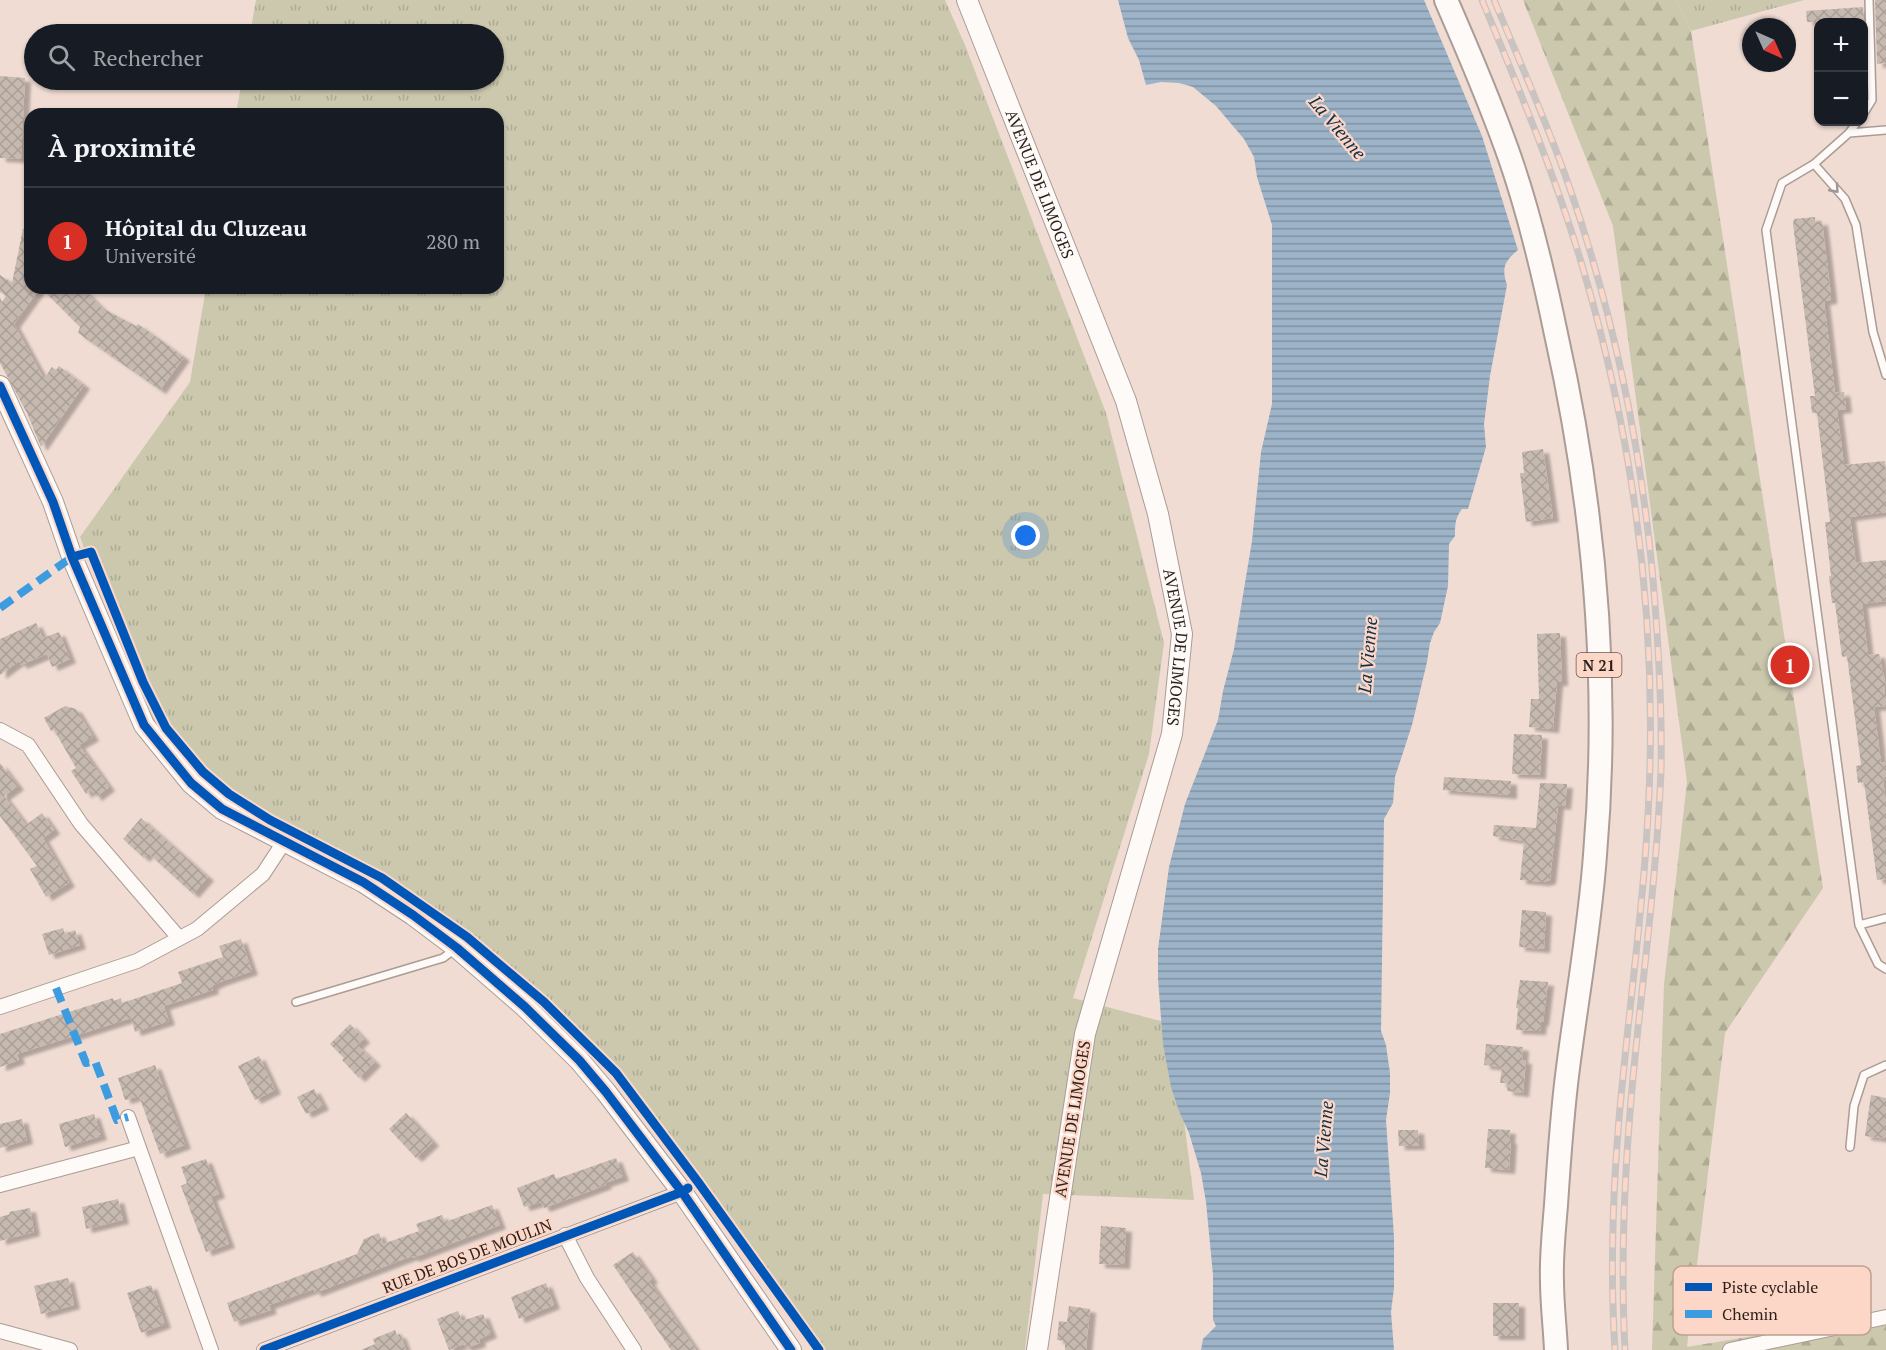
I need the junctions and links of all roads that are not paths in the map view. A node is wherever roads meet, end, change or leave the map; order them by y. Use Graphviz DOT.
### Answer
graph roads {
  1 [pos="967,0"];
  2 [pos="1446,0"];
  3 [pos="1869,0"];
  4 [pos="1868,105"];
  5 [pos="1854,126"];
  6 [pos="1886,130"];
  7 [pos="1849,134"];
  8 [pos="1814,164"];
  9 [pos="1886,375"];
  10 [pos="0,386"];
  11 [pos="0,730"];
  12 [pos="284,842"];
  13 [pos="1886,918"];
  14 [pos="1859,925"];
  15 [pos="178,938"];
  16 [pos="457,948"];
  17 [pos="1886,969"];
  18 [pos="296,1002"];
  19 [pos="0,1006"];
  20 [pos="1886,1065"];
  21 [pos="128,1117"];
  22 [pos="1850,1147"];
  23 [pos="139,1148"];
  24 [pos="0,1185"];
  25 [pos="682,1192"];
  26 [pos="565,1235"];
  27 [pos="1886,1317"];
  28 [pos="1871,1320"];
  29 [pos="0,1331"];
  30 [pos="1801,1335"];
  31 [pos="70,1350"];
  32 [pos="211,1350"];
  33 [pos="264,1350"];
  34 [pos="634,1350"];
  35 [pos="791,1350"];
  36 [pos="1037,1350"];
  37 [pos="1556,1350"];
  38 [pos="1730,1350"];
  1 -- 36 [label="main road, AVENUE DE LIMOGES"];
  2 -- 37 [label="main road, N 21"];
  3 -- 4 [label="lane"];
  5 -- 7 [label="lane"];
  6 -- 7 [label="lane"];
  7 -- 8 [label="lane"];
  8 -- 9 [label="lane, one-way"];
  8 -- 14 [label="lane"];
  10 -- 12 [label="main road"];
  11 -- 15 [label="street"];
  12 -- 15 [label="street"];
  12 -- 16 [label="main road"];
  13 -- 14 [label="lane"];
  14 -- 17 [label="lane"];
  15 -- 19 [label="street"];
  16 -- 18 [label="lane"];
  16 -- 25 [label="main road"];
  20 -- 22 [label="lane"];
  21 -- 23 [label="street"];
  23 -- 24 [label="street"];
  23 -- 32 [label="street"];
  25 -- 26 [label="street, RUE DE BOS DE MOULIN"];
  25 -- 35 [label="main road"];
  26 -- 33 [label="street, RUE DE BOS DE MOULIN"];
  26 -- 34 [label="street"];
  27 -- 28 [label="street"];
  29 -- 31 [label="street"];
  30 -- 38 [label="street"];
}
